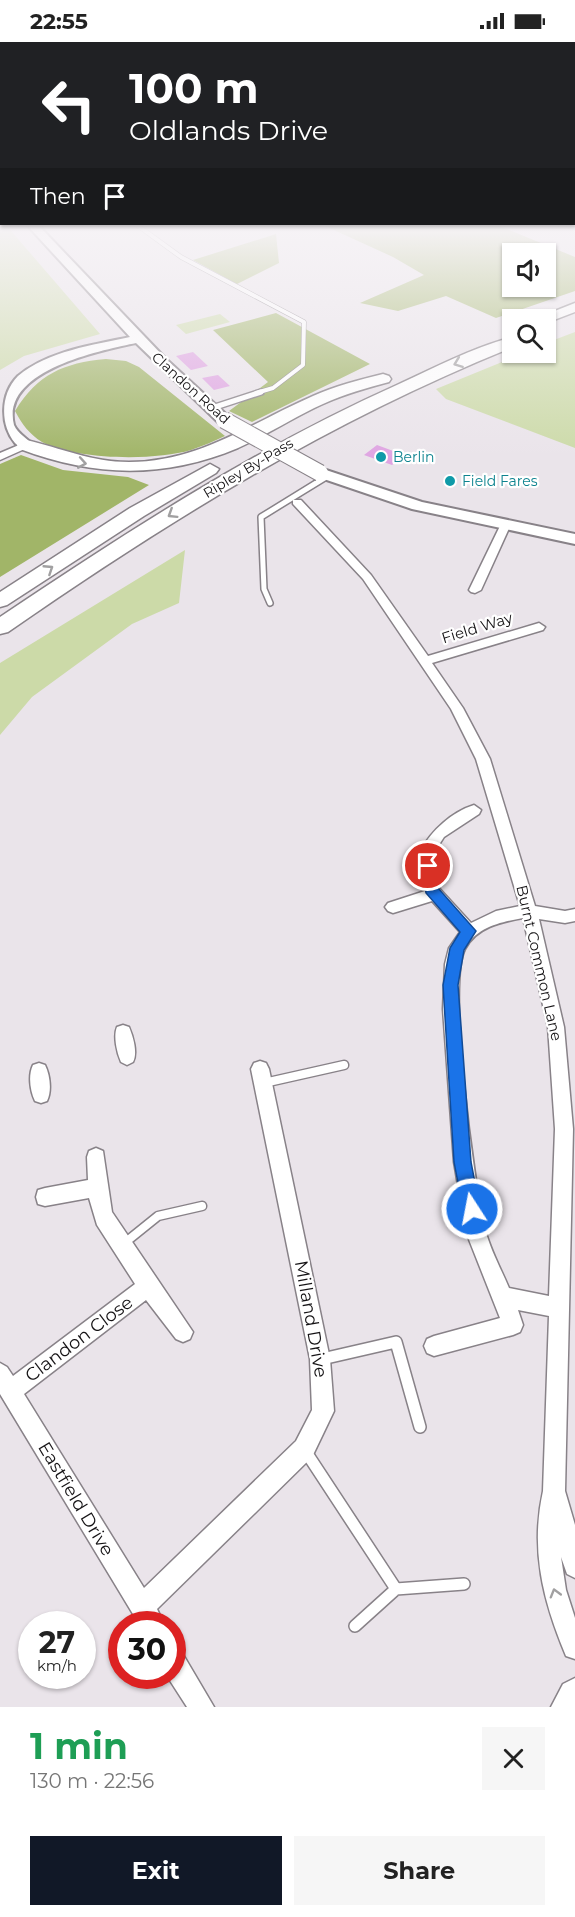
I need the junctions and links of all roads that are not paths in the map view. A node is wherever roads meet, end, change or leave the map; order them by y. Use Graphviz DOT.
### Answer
graph roads {
  1 [pos="105,303"];
  2 [pos="267,303"];
  3 [pos="575,307"];
  4 [pos="556,314"];
  5 [pos="575,320"];
  6 [pos="556,327"];
  7 [pos="502,332"];
  8 [pos="136,336"];
  9 [pos="502,346"];
  10 [pos="99,348"];
  11 [pos="424,361"];
  12 [pos="184,384"];
  13 [pos="0,386"];
  14 [pos="209,409"];
  15 [pos="26,445"];
  16 [pos="0,457"];
  17 [pos="323,475"];
  18 [pos="296,499"];
  19 [pos="506,526"];
  20 [pos="575,539"];
  21 [pos="475,590"];
  22 [pos="0,601"];
  23 [pos="270,603"];
  24 [pos="0,627"];
  25 [pos="538,627"];
  26 [pos="425,661"];
  27 [pos="474,810"];
  28 [pos="435,894"];
  29 [pos="393,907"];
  30 [pos="530,911"];
  31 [pos="575,915"];
  32 [pos="469,931"];
  33 [pos="123,1032"];
  34 [pos="127,1057"];
  35 [pos="344,1065"];
  36 [pos="39,1071"];
  37 [pos="262,1076"];
  38 [pos="41,1095"];
  39 [pos="96,1157"];
  40 [pos="98,1187"];
  41 [pos="45,1197"];
  42 [pos="202,1206"];
  43 [pos="122,1246"];
  44 [pos="148,1286"];
  45 [pos="503,1297"];
  46 [pos="559,1308"];
  47 [pos="183,1332"];
  48 [pos="434,1346"];
  49 [pos="320,1359"];
  50 [pos="5,1382"];
  51 [pos="420,1427"];
  52 [pos="304,1449"];
  53 [pos="554,1491"];
  54 [pos="575,1566"];
  55 [pos="464,1584"];
  56 [pos="396,1589"];
  57 [pos="144,1611"];
  58 [pos="152,1611"];
  59 [pos="356,1626"];
  60 [pos="575,1647"];
  61 [pos="186,1683"];
  62 [pos="575,1696"];
  63 [pos="201,1707"];
  64 [pos="569,1707"];
  1 -- 8 [label="main road, Clandon Road"];
  2 -- 14 [label="lane"];
  3 -- 4 [label="highway"];
  5 -- 6 [label="highway"];
  7 -- 11 [label="highway"];
  8 -- 10 [label="main road"];
  8 -- 12 [label="main road, Clandon Road"];
  8 -- 13 [label="main road"];
  9 -- 24 [label="highway, Ripley By-Pass, one-way"];
  10 -- 12 [label="main road"];
  10 -- 15 [label="main road"];
  12 -- 14 [label="main road, Clandon Road"];
  14 -- 17 [label="main road, Clandon Road, bridge"];
  15 -- 16 [label="street"];
  15 -- 22 [label="highway, Ripley By-Pass"];
  17 -- 18 [label="lane"];
  17 -- 19 [label="main road, Clandon Road"];
  18 -- 23 [label="lane"];
  18 -- 26 [label="street, Burnt Common Lane"];
  19 -- 20 [label="main road, Clandon Road"];
  19 -- 21 [label="street"];
  25 -- 26 [label="street, Field Way"];
  26 -- 30 [label="street, Burnt Common Lane"];
  27 -- 28 [label="street"];
  28 -- 29 [label="street"];
  28 -- 32 [label="street"];
  30 -- 31 [label="street"];
  30 -- 32 [label="street"];
  30 -- 46 [label="street, Burnt Common Lane"];
  32 -- 45 [label="street"];
  33 -- 34 [label="street"];
  35 -- 37 [label="lane"];
  36 -- 38 [label="street"];
  37 -- 49 [label="street, Milland Drive"];
  39 -- 40 [label="street, Clandon Close"];
  40 -- 41 [label="street"];
  40 -- 43 [label="street, Clandon Close"];
  42 -- 43 [label="lane"];
  43 -- 44 [label="street, Clandon Close"];
  44 -- 47 [label="street, Clandon Close"];
  44 -- 50 [label="street, Clandon Close"];
  45 -- 46 [label="street"];
  45 -- 48 [label="street"];
  46 -- 53 [label="street, Burnt Common Lane"];
  49 -- 51 [label="lane"];
  49 -- 52 [label="street, Milland Drive"];
  50 -- 57 [label="street, Eastfield Drive"];
  52 -- 56 [label="lane"];
  52 -- 58 [label="street, Milland Drive"];
  53 -- 54 [label="street, Burnt Common Lane"];
  60 -- 53 [label="street, Burnt Common Lane, one-way"];
  55 -- 56 [label="lane"];
  56 -- 59 [label="lane"];
  61 -- 63 [label="street"];
  62 -- 64 [label="main road"];
}
